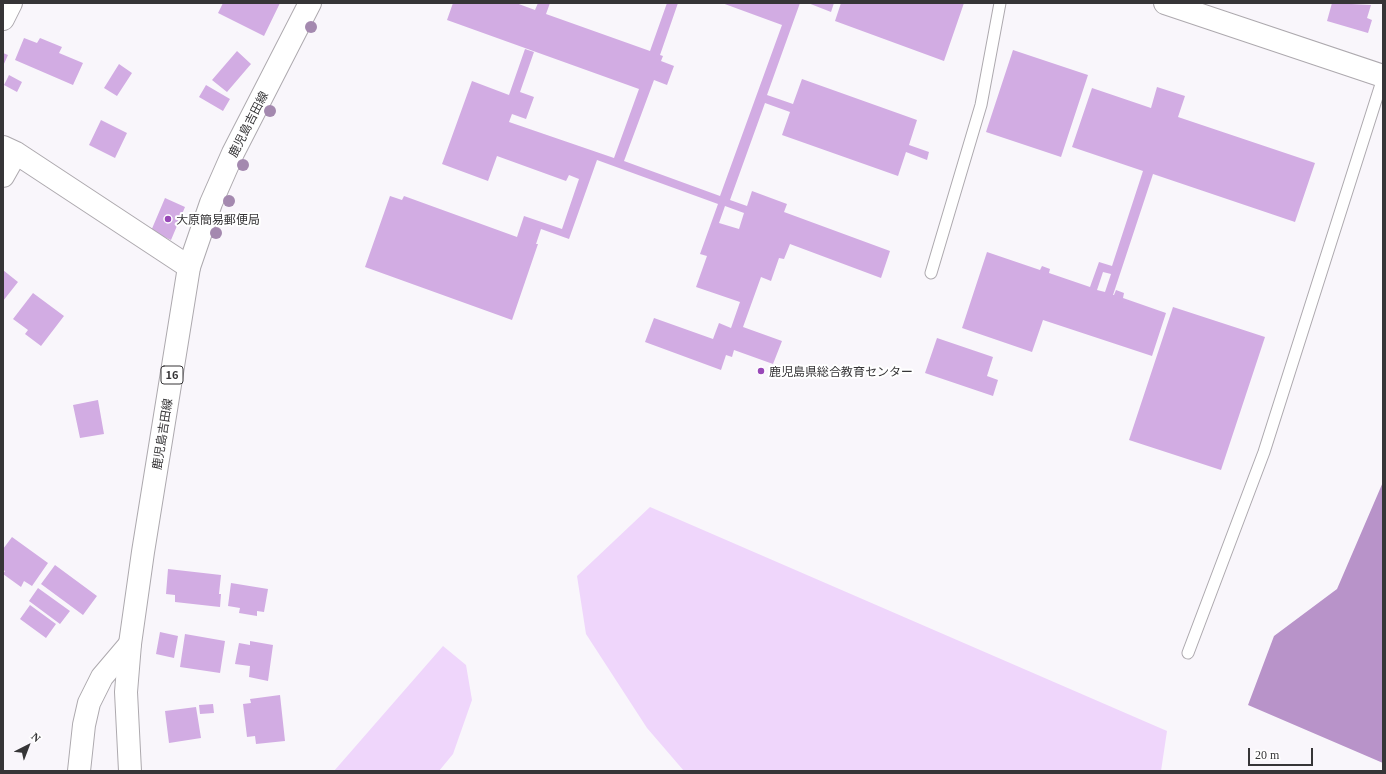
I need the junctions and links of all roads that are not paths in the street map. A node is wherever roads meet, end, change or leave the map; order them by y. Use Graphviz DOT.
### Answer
graph roads {
  1 [pos="11,3"];
  2 [pos="310,3"];
  3 [pos="1000,3"];
  4 [pos="1165,3"];
  5 [pos="3,19"];
  6 [pos="1383,77"];
  7 [pos="9,150"];
  8 [pos="3,176"];
  9 [pos="189,267"];
  10 [pos="931,273"];
  11 [pos="130,644"];
  12 [pos="1188,653"];
  13 [pos="79,771"];
  14 [pos="130,771"];
  1 -- 5 [label="main road"];
  2 -- 9 [label="main road, 鹿児島吉田線 / 16"];
  3 -- 10 [label="lane"];
  4 -- 6 [label="main road"];
  6 -- 12 [label="lane"];
  7 -- 8 [label="main road"];
  7 -- 9 [label="main road"];
  9 -- 11 [label="main road, 鹿児島吉田線 / 16"];
  11 -- 13 [label="main road"];
  11 -- 14 [label="main road, 鹿児島吉田線 / 16"];
}
